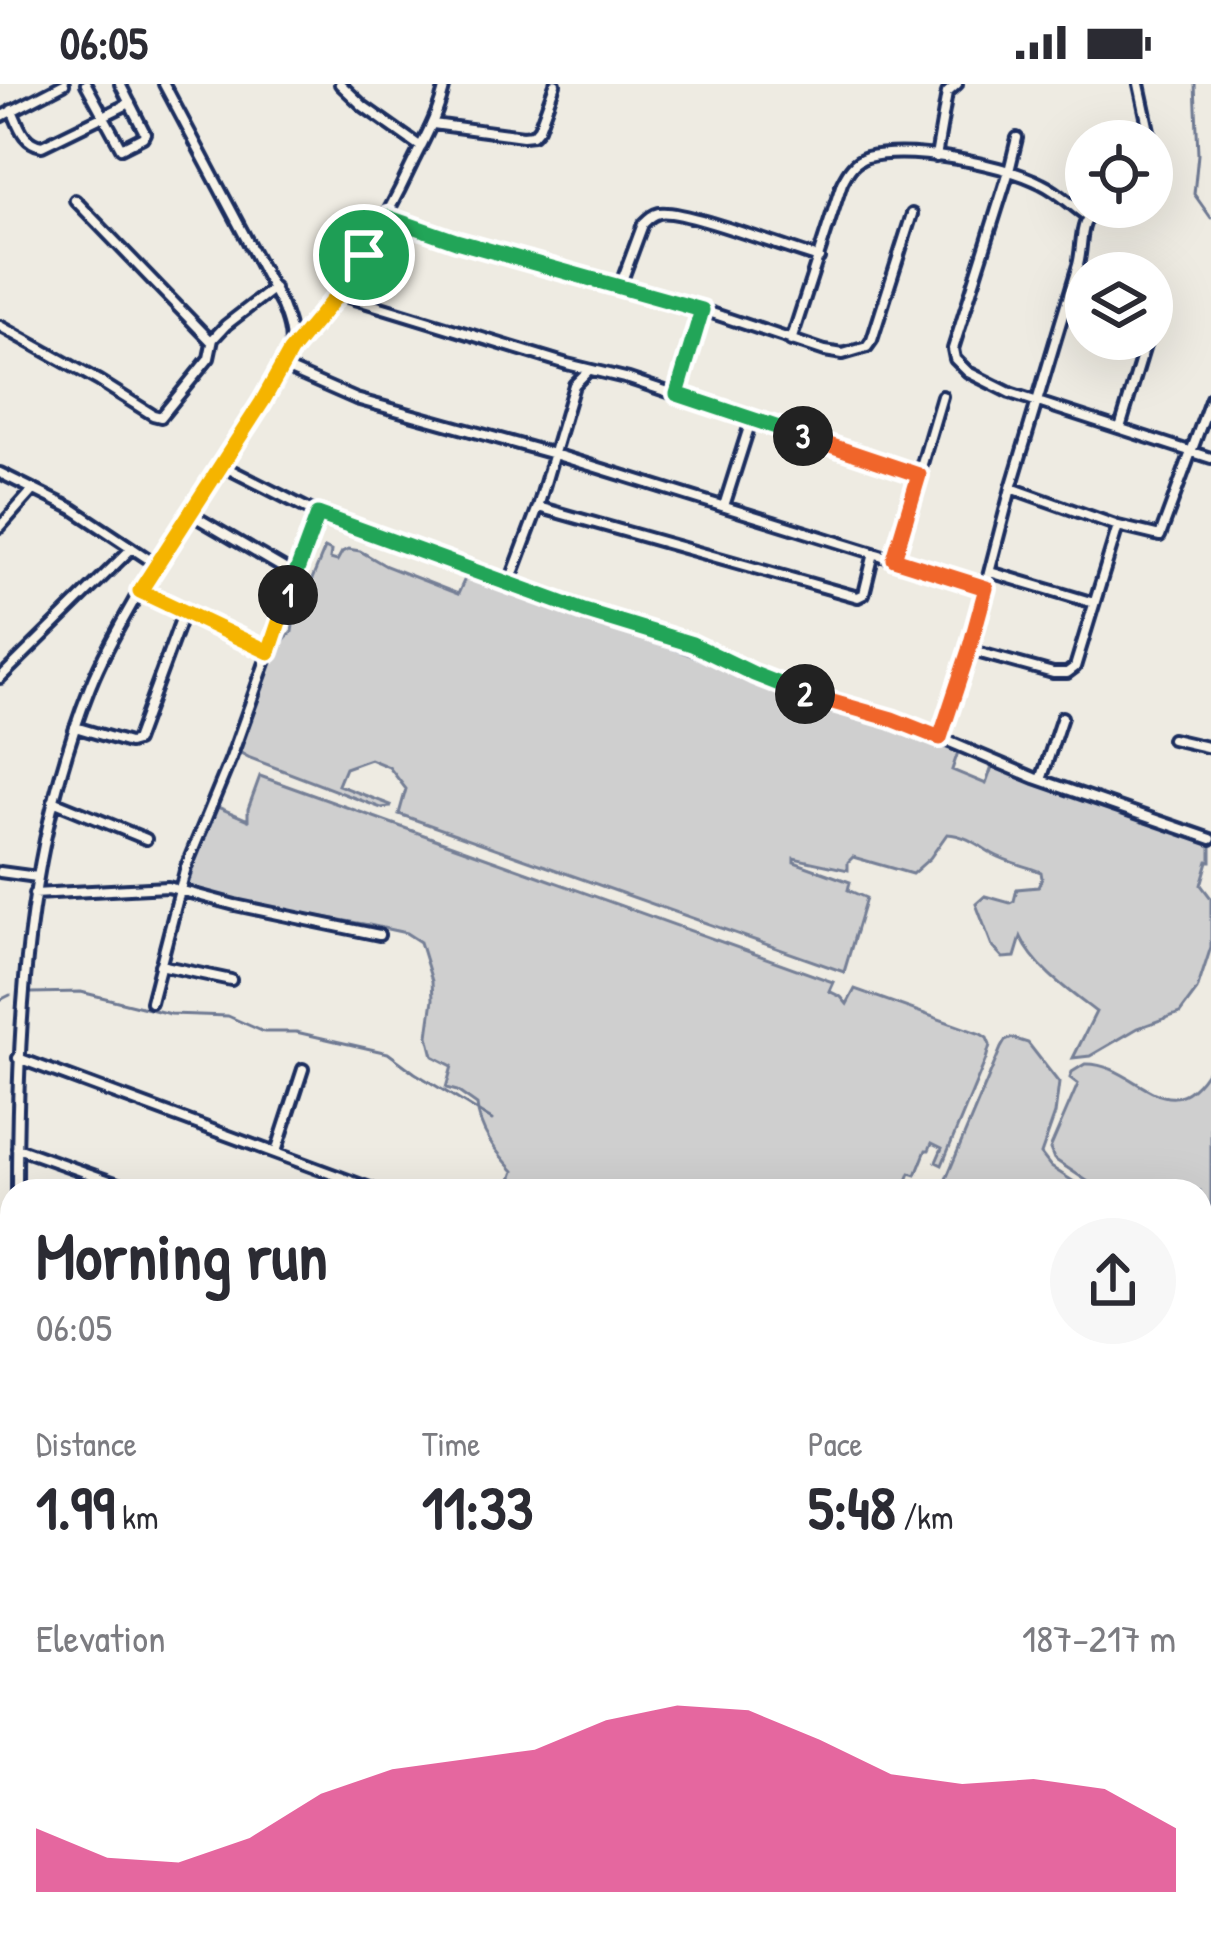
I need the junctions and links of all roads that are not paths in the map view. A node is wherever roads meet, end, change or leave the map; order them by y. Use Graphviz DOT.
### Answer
graph roads {
  1 [pos="86,84"];
  2 [pos="120,84"];
  3 [pos="164,84"];
  4 [pos="340,84"];
  5 [pos="445,84"];
  6 [pos="555,84"];
  7 [pos="957,84"];
  8 [pos="1139,84"];
  9 [pos="56,86"];
  10 [pos="130,103"];
  11 [pos="12,110"];
  12 [pos="0,116"];
  13 [pos="104,117"];
  14 [pos="1147,120"];
  15 [pos="433,124"];
  16 [pos="1017,138"];
  17 [pos="421,147"];
  18 [pos="936,157"];
  19 [pos="1009,171"];
  20 [pos="75,200"];
  21 [pos="1065,200"];
  22 [pos="912,214"];
  23 [pos="387,217"];
  24 [pos="1082,228"];
  25 [pos="819,258"];
  26 [pos="620,286"];
  27 [pos="274,289"];
  28 [pos="338,294"];
  29 [pos="702,310"];
  30 [pos="0,326"];
  31 [pos="791,340"];
  32 [pos="212,342"];
  33 [pos="290,352"];
  34 [pos="1141,360"];
  35 [pos="567,364"];
  36 [pos="283,367"];
  37 [pos="590,370"];
  38 [pos="574,385"];
  39 [pos="677,394"];
  40 [pos="942,396"];
  41 [pos="1211,398"];
  42 [pos="1038,402"];
  43 [pos="752,418"];
  44 [pos="1120,428"];
  45 [pos="1192,452"];
  46 [pos="554,454"];
  47 [pos="1211,458"];
  48 [pos="221,465"];
  49 [pos="0,473"];
  50 [pos="919,475"];
  51 [pos="1011,488"];
  52 [pos="32,490"];
  53 [pos="538,506"];
  54 [pos="724,506"];
  55 [pos="189,514"];
  56 [pos="318,514"];
  57 [pos="1118,526"];
  58 [pos="0,527"];
  59 [pos="132,548"];
  60 [pos="874,553"];
  61 [pos="894,559"];
  62 [pos="156,564"];
  63 [pos="990,572"];
  64 [pos="295,574"];
  65 [pos="509,584"];
  66 [pos="986,588"];
  67 [pos="140,591"];
  68 [pos="1094,603"];
  69 [pos="184,611"];
  70 [pos="969,650"];
  71 [pos="269,652"];
  72 [pos="0,678"];
  73 [pos="1062,717"];
  74 [pos="76,727"];
  75 [pos="940,738"];
  76 [pos="1172,740"];
  77 [pos="1211,748"];
  78 [pos="1040,779"];
  79 [pos="53,801"];
  80 [pos="146,839"];
  81 [pos="1211,839"];
  82 [pos="0,872"];
  83 [pos="38,878"];
  84 [pos="179,890"];
  85 [pos="34,894"];
  86 [pos="379,935"];
  87 [pos="160,965"];
  88 [pos="231,980"];
  89 [pos="151,1002"];
  90 [pos="18,1058"];
  91 [pos="303,1069"];
  92 [pos="17,1148"];
  93 [pos="276,1152"];
  94 [pos="17,1179"];
  95 [pos="104,1179"];
  96 [pos="347,1179"];
  1 -- 13 [label="street"];
  2 -- 10 [label="street"];
  3 -- 27 [label="street"];
  4 -- 17 [label="street"];
  5 -- 15 [label="street"];
  6 -- 15 [label="street"];
  7 -- 18 [label="street"];
  8 -- 14 [label="street"];
  9 -- 11 [label="street"];
  10 -- 13 [label="street"];
  10 -- 13 [label="street"];
  11 -- 12 [label="street"];
  11 -- 13 [label="street"];
  15 -- 17 [label="street"];
  16 -- 19 [label="street"];
  17 -- 23 [label="street"];
  18 -- 19 [label="street"];
  18 -- 25 [label="street"];
  19 -- 21 [label="street"];
  19 -- 42 [label="street"];
  20 -- 32 [label="street"];
  22 -- 31 [label="street"];
  23 -- 26 [label="street"];
  23 -- 28 [label="street"];
  24 -- 42 [label="street"];
  25 -- 26 [label="street"];
  25 -- 31 [label="street"];
  26 -- 29 [label="street"];
  27 -- 32 [label="street"];
  27 -- 33 [label="street"];
  28 -- 33 [label="street"];
  28 -- 35 [label="street"];
  29 -- 31 [label="street"];
  29 -- 39 [label="street"];
  30 -- 32 [label="street"];
  33 -- 36 [label="street"];
  34 -- 44 [label="street"];
  35 -- 37 [label="street"];
  35 -- 38 [label="street"];
  36 -- 46 [label="street"];
  36 -- 48 [label="street"];
  37 -- 38 [label="street"];
  37 -- 39 [label="street"];
  38 -- 46 [label="street"];
  39 -- 43 [label="street"];
  40 -- 50 [label="street"];
  41 -- 45 [label="street"];
  42 -- 44 [label="street"];
  42 -- 51 [label="street"];
  43 -- 50 [label="street"];
  43 -- 54 [label="street"];
  44 -- 45 [label="street"];
  45 -- 47 [label="street"];
  45 -- 57 [label="street"];
  46 -- 53 [label="street"];
  46 -- 54 [label="street"];
  48 -- 55 [label="street"];
  48 -- 56 [label="street"];
  49 -- 52 [label="street"];
  50 -- 61 [label="street"];
  51 -- 57 [label="street"];
  51 -- 63 [label="street"];
  52 -- 58 [label="street"];
  52 -- 59 [label="street"];
  53 -- 60 [label="street"];
  53 -- 65 [label="street"];
  54 -- 60 [label="street"];
  55 -- 62 [label="street"];
  55 -- 64 [label="street"];
  56 -- 64 [label="street"];
  56 -- 65 [label="street"];
  57 -- 68 [label="street"];
  59 -- 62 [label="street"];
  59 -- 72 [label="street"];
  60 -- 61 [label="street"];
  61 -- 66 [label="street"];
  62 -- 67 [label="street"];
  63 -- 66 [label="street"];
  63 -- 68 [label="street"];
  64 -- 71 [label="street"];
  65 -- 75 [label="street"];
  66 -- 70 [label="street"];
  67 -- 69 [label="street"];
  67 -- 74 [label="street"];
  68 -- 70 [label="street"];
  69 -- 71 [label="street"];
  69 -- 74 [label="street"];
  70 -- 75 [label="street"];
  71 -- 84 [label="street"];
  73 -- 78 [label="street"];
  74 -- 79 [label="street"];
  75 -- 78 [label="street"];
  76 -- 77 [label="street"];
  78 -- 81 [label="street"];
  79 -- 80 [label="street"];
  79 -- 83 [label="street"];
  82 -- 83 [label="street"];
  83 -- 85 [label="street"];
  84 -- 85 [label="street"];
  84 -- 86 [label="street"];
  84 -- 87 [label="street"];
  85 -- 90 [label="street"];
  87 -- 88 [label="street"];
  87 -- 89 [label="street"];
  90 -- 92 [label="street"];
  90 -- 93 [label="street"];
  91 -- 93 [label="street"];
  92 -- 94 [label="street"];
  92 -- 95 [label="street"];
  93 -- 96 [label="street"];
}
